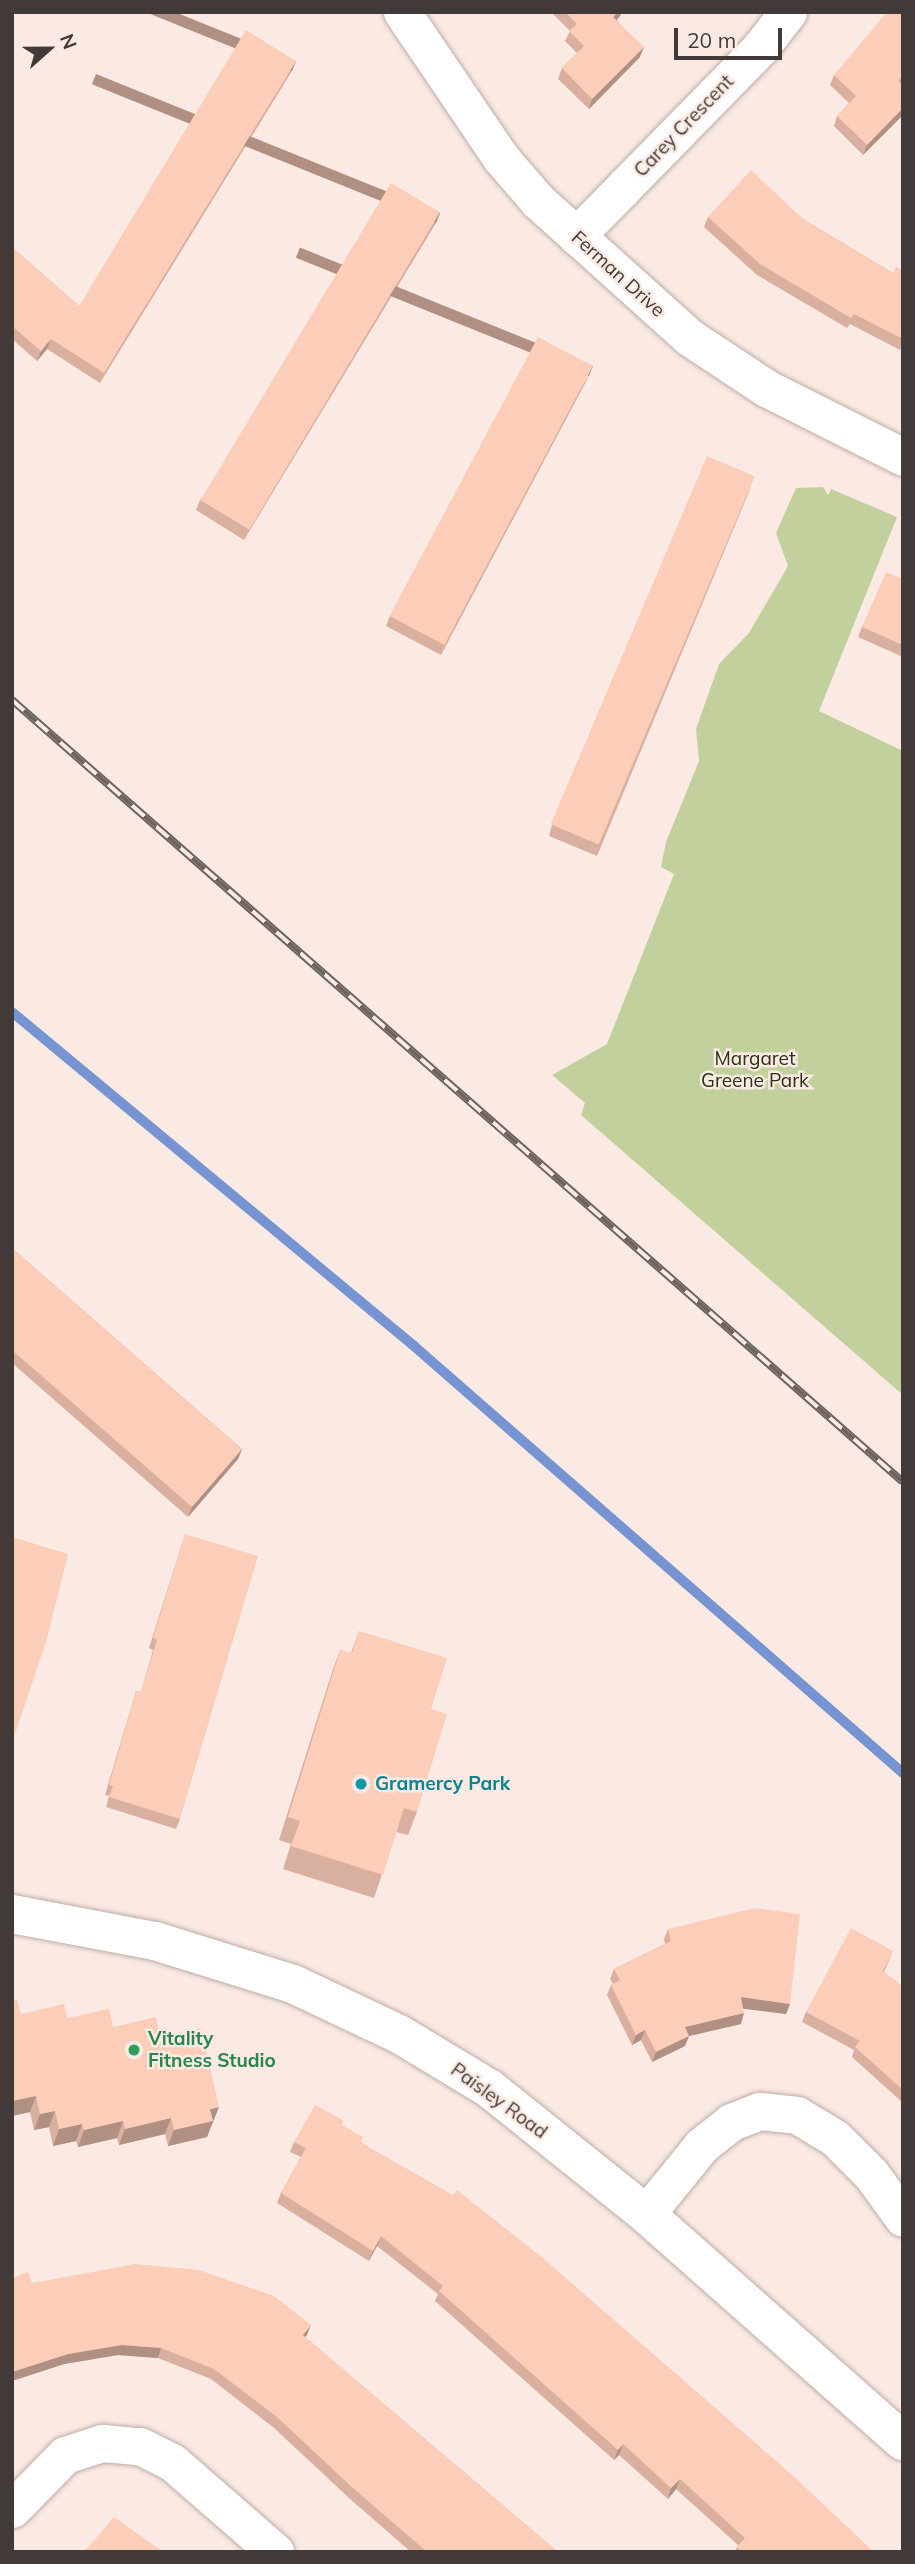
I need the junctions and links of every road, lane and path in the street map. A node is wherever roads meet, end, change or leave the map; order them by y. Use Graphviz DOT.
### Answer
graph roads {
  1 [pos="402,12"];
  2 [pos="789,12"];
  3 [pos="576,236"];
  4 [pos="903,457"];
  5 [pos="12,1914"];
  6 [pos="646,2214"];
  7 [pos="903,2218"];
  8 [pos="903,2441"];
  9 [pos="12,2509"];
  10 [pos="275,2552"];
  1 -- 3 [label="street, Ferman Drive"];
  2 -- 3 [label="street, Carey Crescent"];
  3 -- 4 [label="street, Ferman Drive"];
  5 -- 6 [label="main road, Paisley Road"];
  6 -- 7 [label="street"];
  6 -- 8 [label="main road, Paisley Road"];
  9 -- 10 [label="street"];
}
